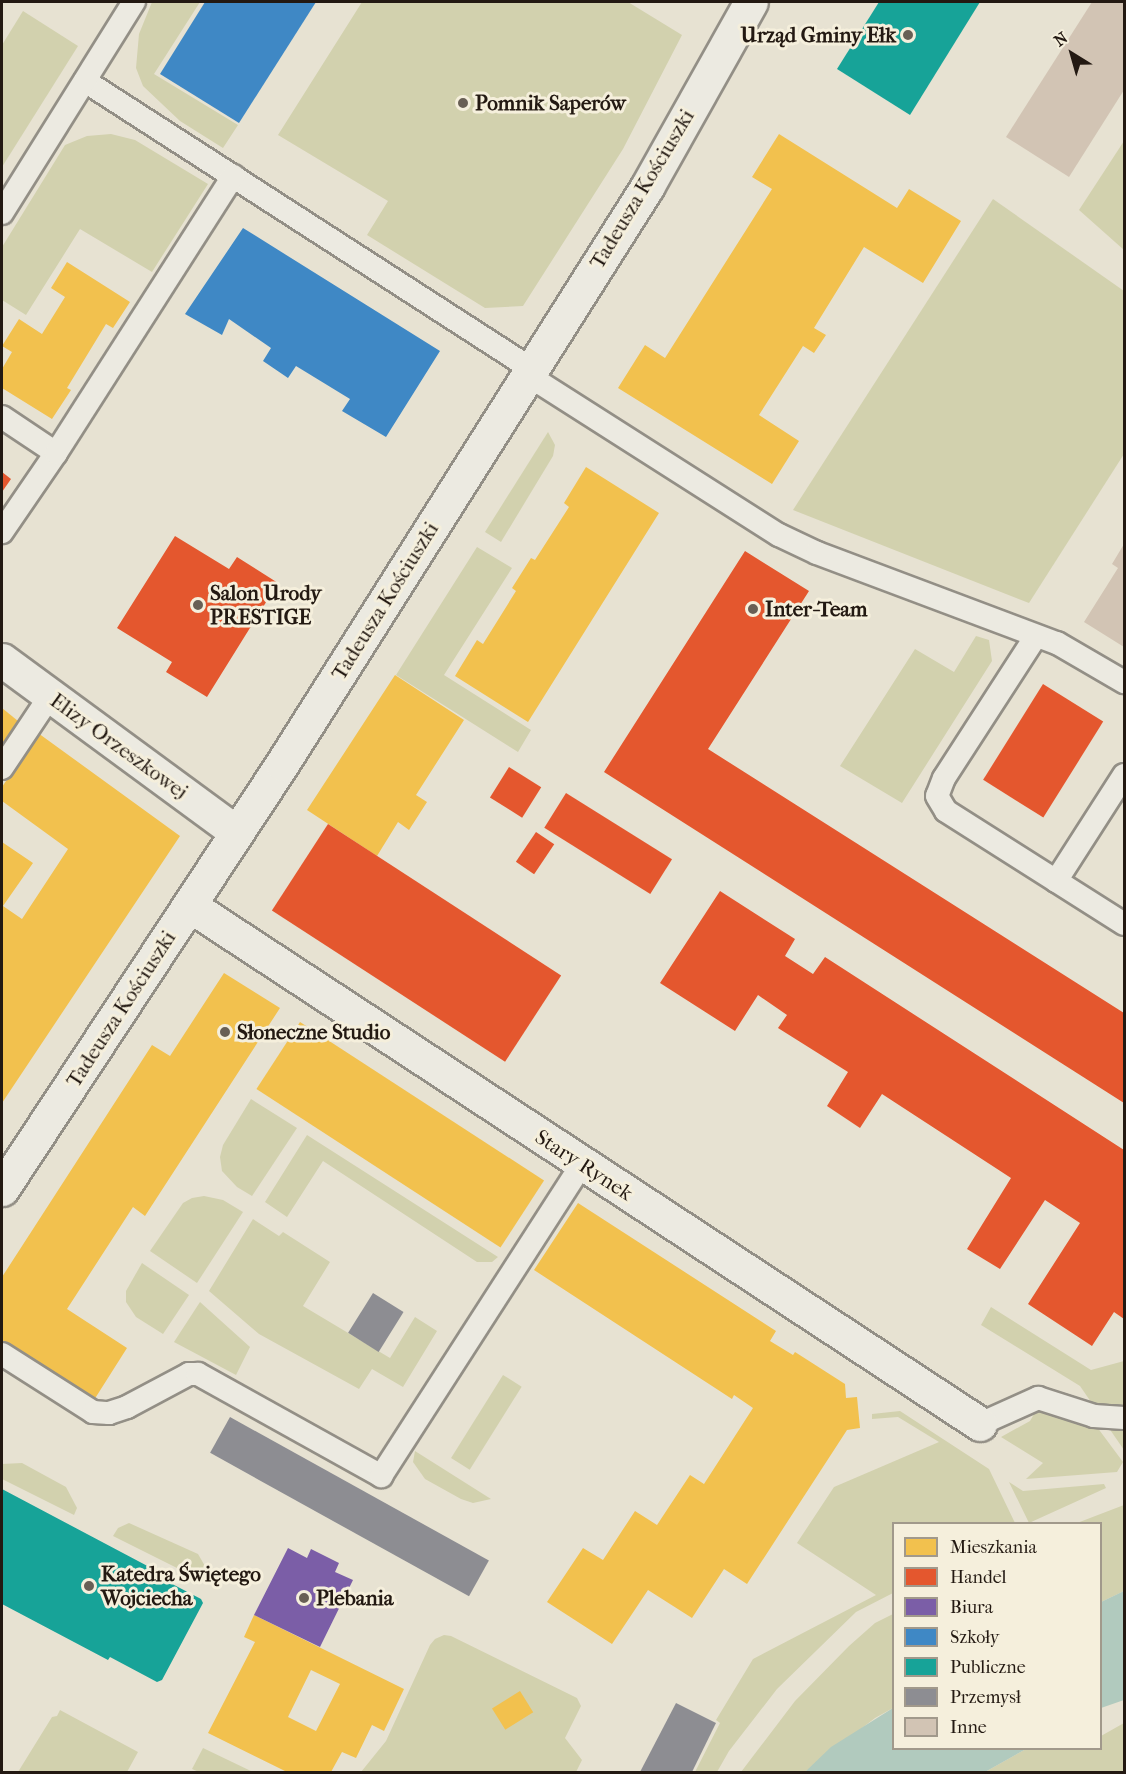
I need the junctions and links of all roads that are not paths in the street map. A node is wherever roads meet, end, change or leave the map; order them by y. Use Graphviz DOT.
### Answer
graph roads {
  1 [pos="134,2"];
  2 [pos="751,2"];
  3 [pos="85,81"];
  4 [pos="233,176"];
  5 [pos="2,213"];
  6 [pos="528,371"];
  7 [pos="2,417"];
  8 [pos="56,453"];
  9 [pos="2,532"];
  10 [pos="1036,636"];
  11 [pos="2,660"];
  12 [pos="1125,681"];
  13 [pos="50,696"];
  14 [pos="2,768"];
  15 [pos="1125,775"];
  16 [pos="236,832"];
  17 [pos="1056,881"];
  18 [pos="189,905"];
  19 [pos="1125,924"];
  20 [pos="582,1164"];
  21 [pos="2,1189"];
  22 [pos="2,1354"];
  23 [pos="1125,1418"];
  24 [pos="980,1424"];
  1 -- 3 [label="lane"];
  2 -- 6 [label="street, Tadeusza Kościuszki"];
  3 -- 4 [label="lane"];
  3 -- 5 [label="lane"];
  4 -- 6 [label="lane"];
  4 -- 8 [label="lane"];
  6 -- 10 [label="lane"];
  6 -- 16 [label="street, Tadeusza Kościuszki"];
  7 -- 8 [label="lane"];
  8 -- 9 [label="lane"];
  10 -- 12 [label="lane"];
  10 -- 17 [label="lane"];
  11 -- 13 [label="street, Elizy Orzeszkowej"];
  13 -- 14 [label="lane"];
  13 -- 16 [label="street, Elizy Orzeszkowej"];
  15 -- 17 [label="lane"];
  16 -- 18 [label="street, Tadeusza Kościuszki"];
  17 -- 19 [label="lane"];
  18 -- 20 [label="street, Stary Rynek"];
  18 -- 21 [label="street, Tadeusza Kościuszki"];
  20 -- 22 [label="lane"];
  20 -- 24 [label="street, Stary Rynek"];
  23 -- 24 [label="lane"];
}
